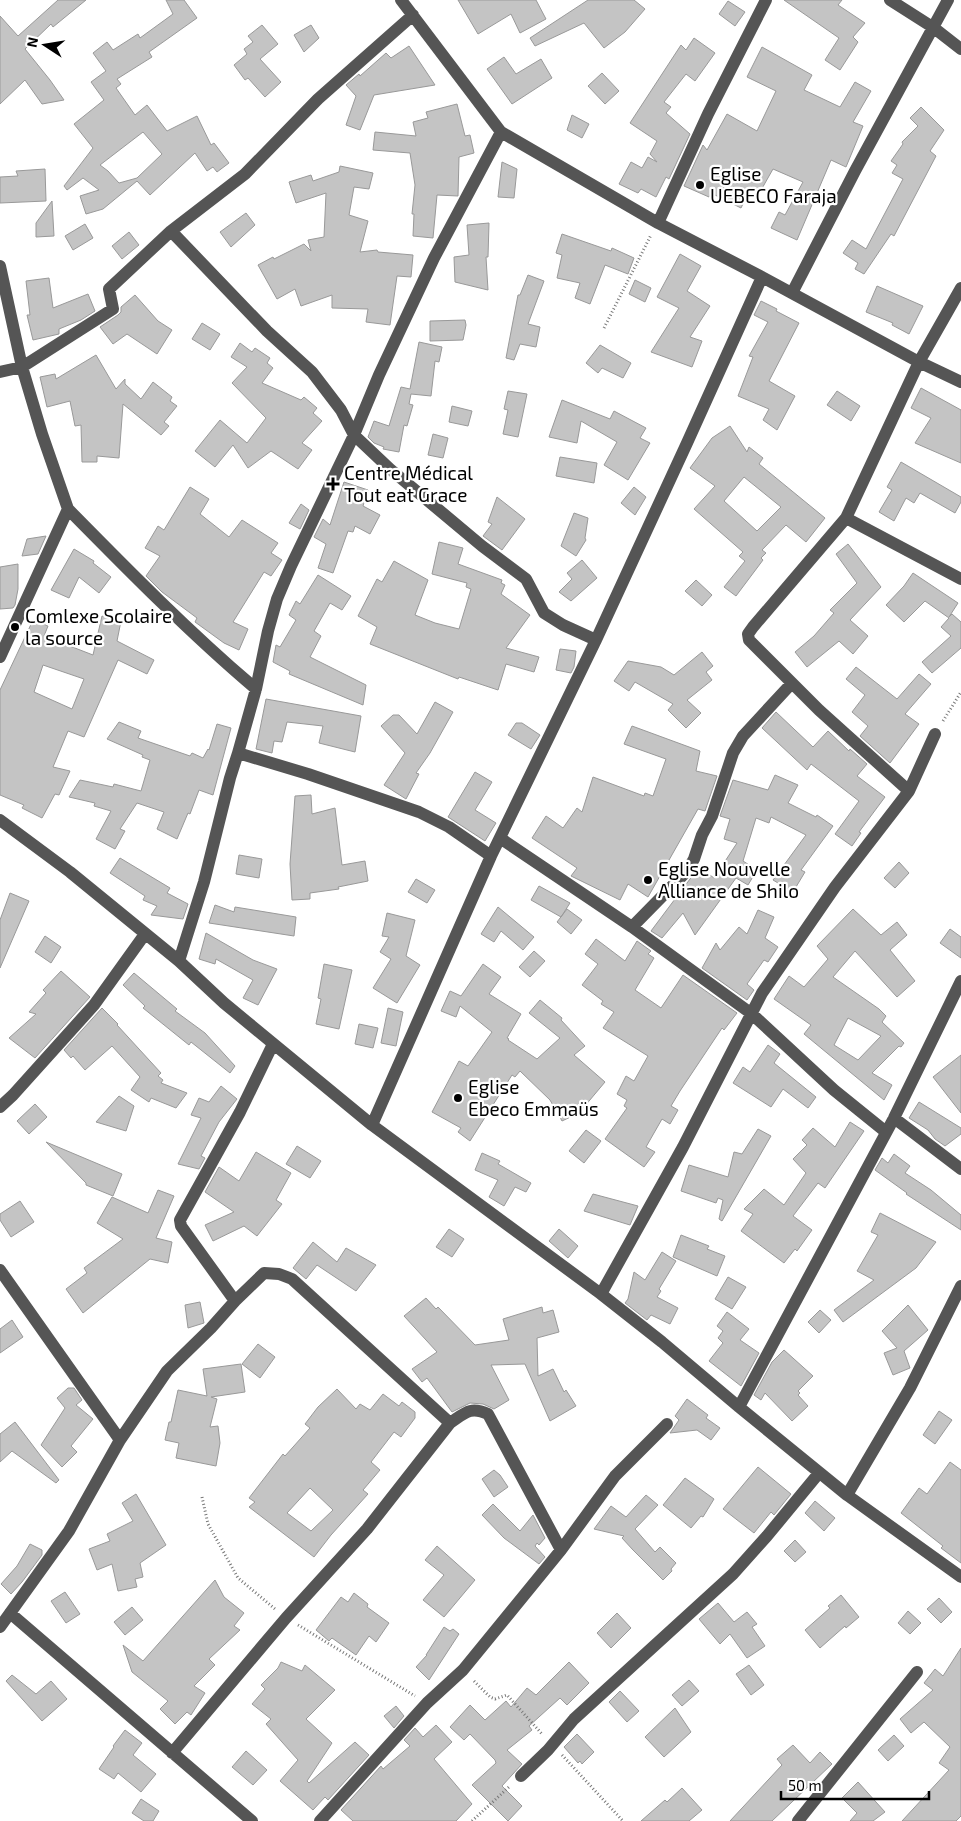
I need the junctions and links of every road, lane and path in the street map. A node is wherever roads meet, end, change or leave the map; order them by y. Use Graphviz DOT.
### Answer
graph roads {
  1 [pos="401,0"];
  2 [pos="766,0"];
  3 [pos="890,0"];
  4 [pos="948,0"];
  5 [pos="413,15"];
  6 [pos="934,28"];
  7 [pos="961,49"];
  8 [pos="501,132"];
  9 [pos="658,223"];
  10 [pos="171,231"];
  11 [pos="0,266"];
  12 [pos="762,277"];
  13 [pos="961,288"];
  14 [pos="792,293"];
  15 [pos="604,328"];
  16 [pos="919,362"];
  17 [pos="22,367"];
  18 [pos="0,372"];
  19 [pos="961,382"];
  20 [pos="354,436"];
  21 [pos="68,509"];
  22 [pos="846,518"];
  23 [pos="961,579"];
  24 [pos="596,640"];
  25 [pos="0,657"];
  26 [pos="792,683"];
  27 [pos="256,689"];
  28 [pos="961,692"];
  29 [pos="935,734"];
  30 [pos="238,753"];
  31 [pos="908,791"];
  32 [pos="0,820"];
  33 [pos="500,838"];
  34 [pos="491,856"];
  35 [pos="632,927"];
  36 [pos="145,934"];
  37 [pos="179,961"];
  38 [pos="961,981"];
  39 [pos="752,1014"];
  40 [pos="273,1044"];
  41 [pos="0,1107"];
  42 [pos="894,1118"];
  43 [pos="372,1125"];
  44 [pos="886,1132"];
  45 [pos="961,1169"];
  46 [pos="0,1270"];
  47 [pos="961,1286"];
  48 [pos="601,1294"];
  49 [pos="235,1301"];
  50 [pos="739,1407"];
  51 [pos="450,1423"];
  52 [pos="666,1424"];
  53 [pos="120,1440"];
  54 [pos="819,1473"];
  55 [pos="847,1495"];
  56 [pos="202,1498"];
  57 [pos="561,1550"];
  58 [pos="961,1576"];
  59 [pos="10,1613"];
  60 [pos="286,1618"];
  61 [pos="0,1626"];
  62 [pos="463,1670"];
  63 [pos="917,1672"];
  64 [pos="427,1703"];
  65 [pos="552,1745"];
  66 [pos="172,1752"];
  67 [pos="521,1776"];
  68 [pos="252,1821"];
  69 [pos="320,1821"];
  70 [pos="472,1821"];
  71 [pos="623,1821"];
  72 [pos="798,1821"];
  1 -- 5 [label="street"];
  2 -- 9 [label="street"];
  3 -- 6 [label="street"];
  4 -- 6 [label="street"];
  5 -- 8 [label="street"];
  5 -- 10 [label="street"];
  6 -- 7 [label="street"];
  6 -- 14 [label="street"];
  8 -- 9 [label="street"];
  8 -- 20 [label="street"];
  9 -- 12 [label="street"];
  9 -- 15 [label="path"];
  10 -- 17 [label="street"];
  10 -- 20 [label="street"];
  11 -- 17 [label="street"];
  12 -- 14 [label="street"];
  12 -- 24 [label="street"];
  13 -- 16 [label="street"];
  14 -- 16 [label="street"];
  16 -- 19 [label="street"];
  16 -- 22 [label="street"];
  17 -- 18 [label="street"];
  17 -- 21 [label="street"];
  20 -- 24 [label="street"];
  20 -- 27 [label="street"];
  21 -- 25 [label="street"];
  21 -- 27 [label="street"];
  22 -- 23 [label="street"];
  22 -- 26 [label="street"];
  24 -- 33 [label="street"];
  26 -- 31 [label="street"];
  26 -- 35 [label="street"];
  27 -- 30 [label="street"];
  28 -- 29 [label="path"];
  29 -- 31 [label="street"];
  30 -- 34 [label="street"];
  30 -- 37 [label="street"];
  31 -- 39 [label="street"];
  32 -- 36 [label="street"];
  33 -- 34 [label="street"];
  33 -- 35 [label="street"];
  34 -- 43 [label="street"];
  35 -- 39 [label="street"];
  36 -- 37 [label="street"];
  36 -- 41 [label="street"];
  37 -- 40 [label="street"];
  38 -- 42 [label="street"];
  39 -- 44 [label="street"];
  39 -- 48 [label="street"];
  40 -- 43 [label="street"];
  40 -- 49 [label="street"];
  42 -- 44 [label="street"];
  42 -- 45 [label="street"];
  43 -- 48 [label="street"];
  44 -- 50 [label="street"];
  46 -- 53 [label="street"];
  47 -- 55 [label="street"];
  48 -- 50 [label="street"];
  49 -- 51 [label="street"];
  49 -- 53 [label="street"];
  50 -- 54 [label="street"];
  51 -- 57 [label="street"];
  51 -- 60 [label="street"];
  52 -- 57 [label="street"];
  53 -- 59 [label="street"];
  54 -- 55 [label="street"];
  54 -- 65 [label="street"];
  55 -- 58 [label="street"];
  56 -- 60 [label="path"];
  57 -- 62 [label="street"];
  59 -- 61 [label="street"];
  59 -- 66 [label="street"];
  60 -- 64 [label="path"];
  60 -- 66 [label="street"];
  62 -- 64 [label="street"];
  62 -- 65 [label="path"];
  63 -- 72 [label="street"];
  64 -- 69 [label="street"];
  65 -- 67 [label="street"];
  65 -- 71 [label="path"];
  66 -- 68 [label="street"];
  67 -- 70 [label="path"];
}
